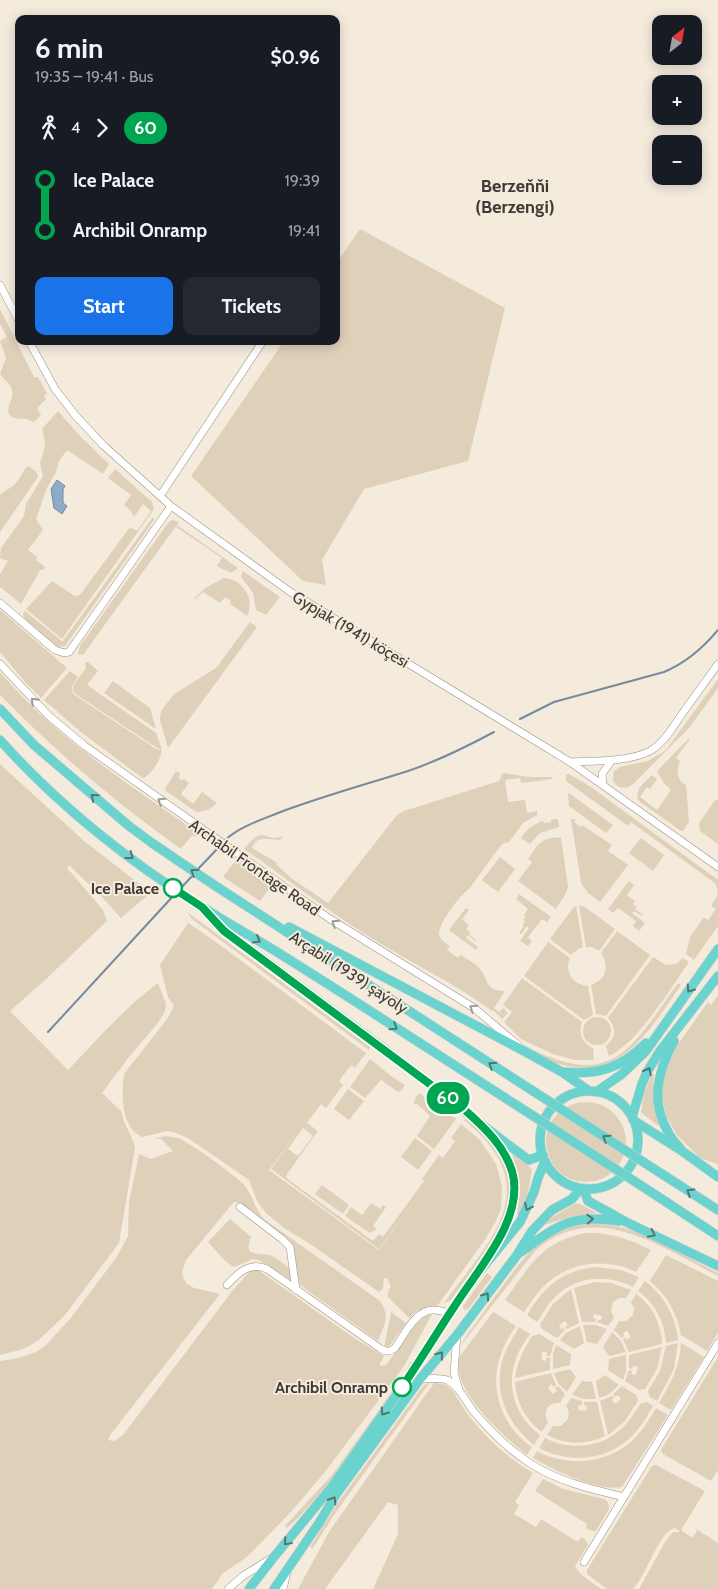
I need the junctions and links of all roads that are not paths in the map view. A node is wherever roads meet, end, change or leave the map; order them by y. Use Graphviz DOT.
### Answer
graph roads {
  1 [pos="0,285"];
  2 [pos="15,313"];
  3 [pos="31,345"];
  4 [pos="260,345"];
  5 [pos="160,496"];
  6 [pos="171,506"];
  7 [pos="0,604"];
  8 [pos="0,664"];
  9 [pos="718,664"];
  10 [pos="0,709"];
  11 [pos="0,742"];
  12 [pos="612,760"];
  13 [pos="570,762"];
  14 [pos="603,785"];
  15 [pos="718,867"];
  16 [pos="217,887"];
  17 [pos="201,907"];
  18 [pos="718,949"];
  19 [pos="715,960"];
  20 [pos="718,976"];
  21 [pos="684,1023"];
  22 [pos="664,1025"];
  23 [pos="524,1051"];
  24 [pos="562,1072"];
  25 [pos="592,1091"];
  26 [pos="633,1118"];
  27 [pos="480,1124"];
  28 [pos="682,1151"];
  29 [pos="544,1158"];
  30 [pos="706,1168"];
  31 [pos="718,1170"];
  32 [pos="718,1177"];
  33 [pos="582,1189"];
  34 [pos="240,1208"];
  35 [pos="718,1210"];
  36 [pos="626,1222"];
  37 [pos="718,1236"];
  38 [pos="517,1255"];
  39 [pos="718,1266"];
  40 [pos="479,1272"];
  41 [pos="227,1285"];
  42 [pos="296,1290"];
  43 [pos="450,1313"];
  44 [pos="456,1335"];
  45 [pos="718,1343"];
  46 [pos="420,1380"];
  47 [pos="460,1393"];
  48 [pos="624,1497"];
  49 [pos="272,1558"];
  50 [pos="584,1562"];
  51 [pos="287,1570"];
  52 [pos="228,1589"];
  53 [pos="249,1589"];
  54 [pos="274,1589"];
  55 [pos="283,1589"];
  1 -- 2 [label="street"];
  3 -- 5 [label="street, Gypjak (1941) köçesi"];
  4 -- 5 [label="street"];
  5 -- 6 [label="street, Gypjak (1941) köçesi"];
  6 -- 7 [label="street"];
  6 -- 13 [label="street, Gypjak (1941) köçesi"];
  23 -- 8 [label="street, Archabil Frontage Road, one-way"];
  9 -- 12 [label="street"];
  16 -- 10 [label="main road, Arçabil (1939) şaýoly, one-way"];
  11 -- 17 [label="main road, Arçabil (1939) şaýoly, one-way"];
  12 -- 13 [label="street"];
  12 -- 14 [label="street"];
  13 -- 14 [label="street, Gypjak (1941) köçesi"];
  14 -- 15 [label="street, Gypjak (1941) köçesi"];
  16 -- 23 [label="main road"];
  35 -- 16 [label="main road, Arçabil (1939) şaýoly, one-way, bridge"];
  17 -- 27 [label="main road"];
  17 -- 37 [label="main road, Arçabil (1939) şaýoly, one-way, bridge"];
  18 -- 19 [label="main road"];
  19 -- 22 [label="main road, one-way"];
  20 -- 21 [label="main road"];
  26 -- 21 [label="main road, one-way"];
  21 -- 28 [label="main road"];
  22 -- 24 [label="main road"];
  22 -- 25 [label="main road"];
  23 -- 24 [label="main road"];
  24 -- 25 [label="main road"];
  25 -- 26 [label="main road"];
  25 -- 29 [label="main road"];
  26 -- 28 [label="main road"];
  26 -- 33 [label="main road"];
  27 -- 29 [label="main road"];
  27 -- 40 [label="main road"];
  28 -- 30 [label="main road"];
  29 -- 33 [label="main road"];
  29 -- 40 [label="main road, one-way"];
  30 -- 31 [label="street"];
  30 -- 32 [label="main road"];
  33 -- 36 [label="main road"];
  33 -- 38 [label="main road"];
  34 -- 42 [label="street"];
  38 -- 36 [label="main road, one-way"];
  36 -- 39 [label="main road, one-way"];
  44 -- 38 [label="main road, one-way"];
  40 -- 43 [label="main road"];
  41 -- 42 [label="street"];
  42 -- 43 [label="street"];
  43 -- 49 [label="main road, one-way"];
  46 -- 44 [label="main road, one-way"];
  44 -- 47 [label="street"];
  45 -- 48 [label="street"];
  46 -- 47 [label="street"];
  51 -- 46 [label="main road, one-way"];
  47 -- 48 [label="street"];
  48 -- 50 [label="street"];
  49 -- 52 [label="street"];
  49 -- 53 [label="main road"];
  51 -- 54 [label="main road"];
  51 -- 55 [label="street"];
}
